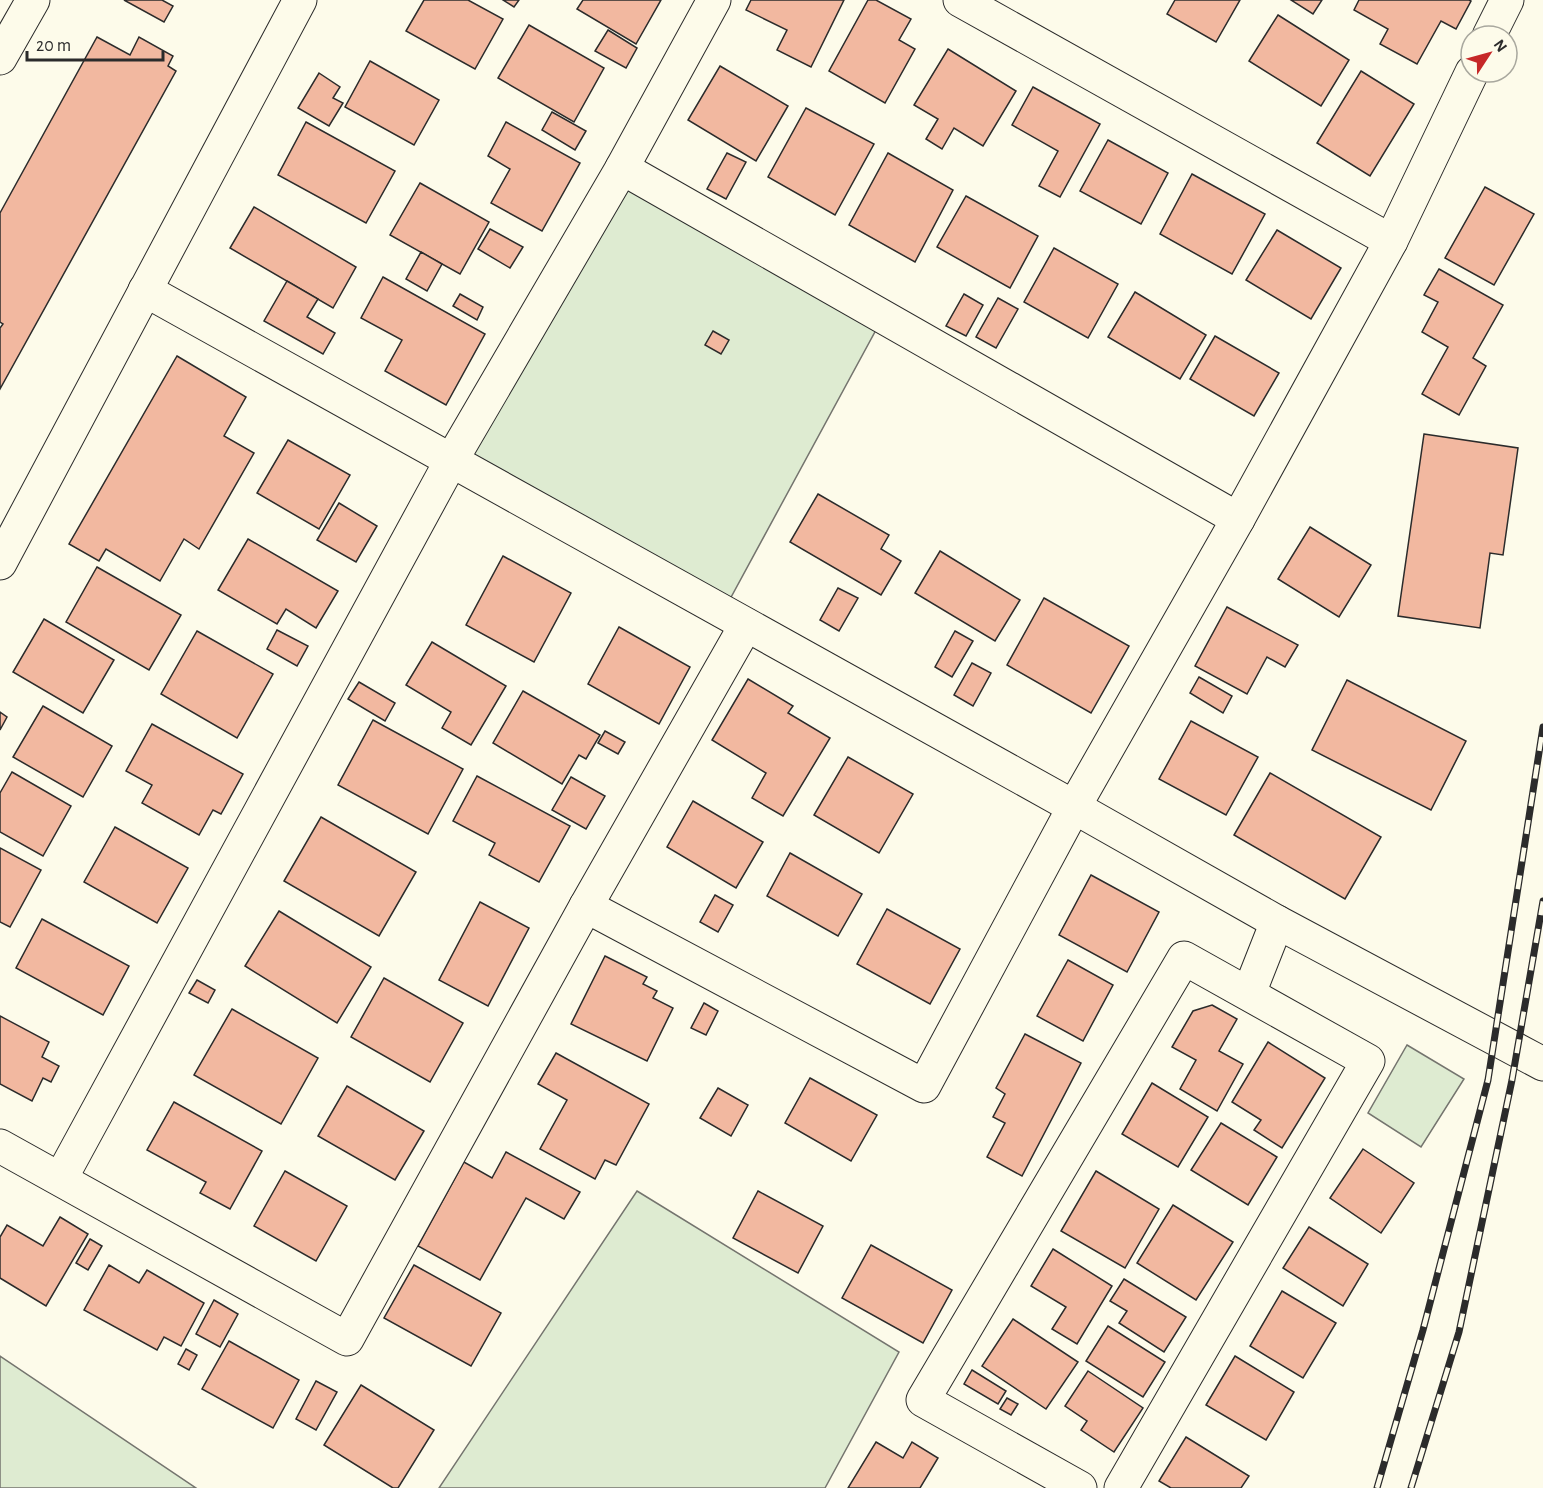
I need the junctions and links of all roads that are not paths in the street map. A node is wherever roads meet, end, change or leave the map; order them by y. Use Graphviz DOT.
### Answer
graph roads {
  1 [pos="33,0"];
  2 [pos="300,0"];
  3 [pos="714,0"];
  4 [pos="960,0"];
  5 [pos="1507,0"];
  6 [pos="1495,24"];
  7 [pos="0,58"];
  8 [pos="1466,84"];
  9 [pos="622,168"];
  10 [pos="1391,241"];
  11 [pos="145,290"];
  12 [pos="450,460"];
  13 [pos="1238,519"];
  14 [pos="0,563"];
  15 [pos="746,625"];
  16 [pos="1074,807"];
  17 [pos="586,906"];
  18 [pos="1277,922"];
  19 [pos="1249,993"];
  20 [pos="1543,1064"];
  21 [pos="0,1146"];
  22 [pos="61,1178"];
  23 [pos="1080,1488"];
  24 [pos="1121,1488"];
  1 -- 7 [label="street"];
  2 -- 11 [label="street"];
  3 -- 9 [label="street"];
  4 -- 10 [label="street"];
  5 -- 6 [label="street"];
  8 -- 10 [label="street"];
  9 -- 12 [label="street"];
  9 -- 13 [label="street"];
  10 -- 13 [label="street"];
  11 -- 12 [label="street"];
  11 -- 14 [label="street"];
  12 -- 15 [label="street"];
  12 -- 22 [label="street"];
  13 -- 16 [label="street"];
  15 -- 16 [label="street"];
  15 -- 17 [label="street"];
  16 -- 17 [label="street"];
  16 -- 18 [label="street"];
  17 -- 22 [label="street"];
  18 -- 19 [label="street"];
  18 -- 20 [label="street"];
  19 -- 23 [label="street"];
  19 -- 24 [label="street"];
  21 -- 22 [label="street"];
}
